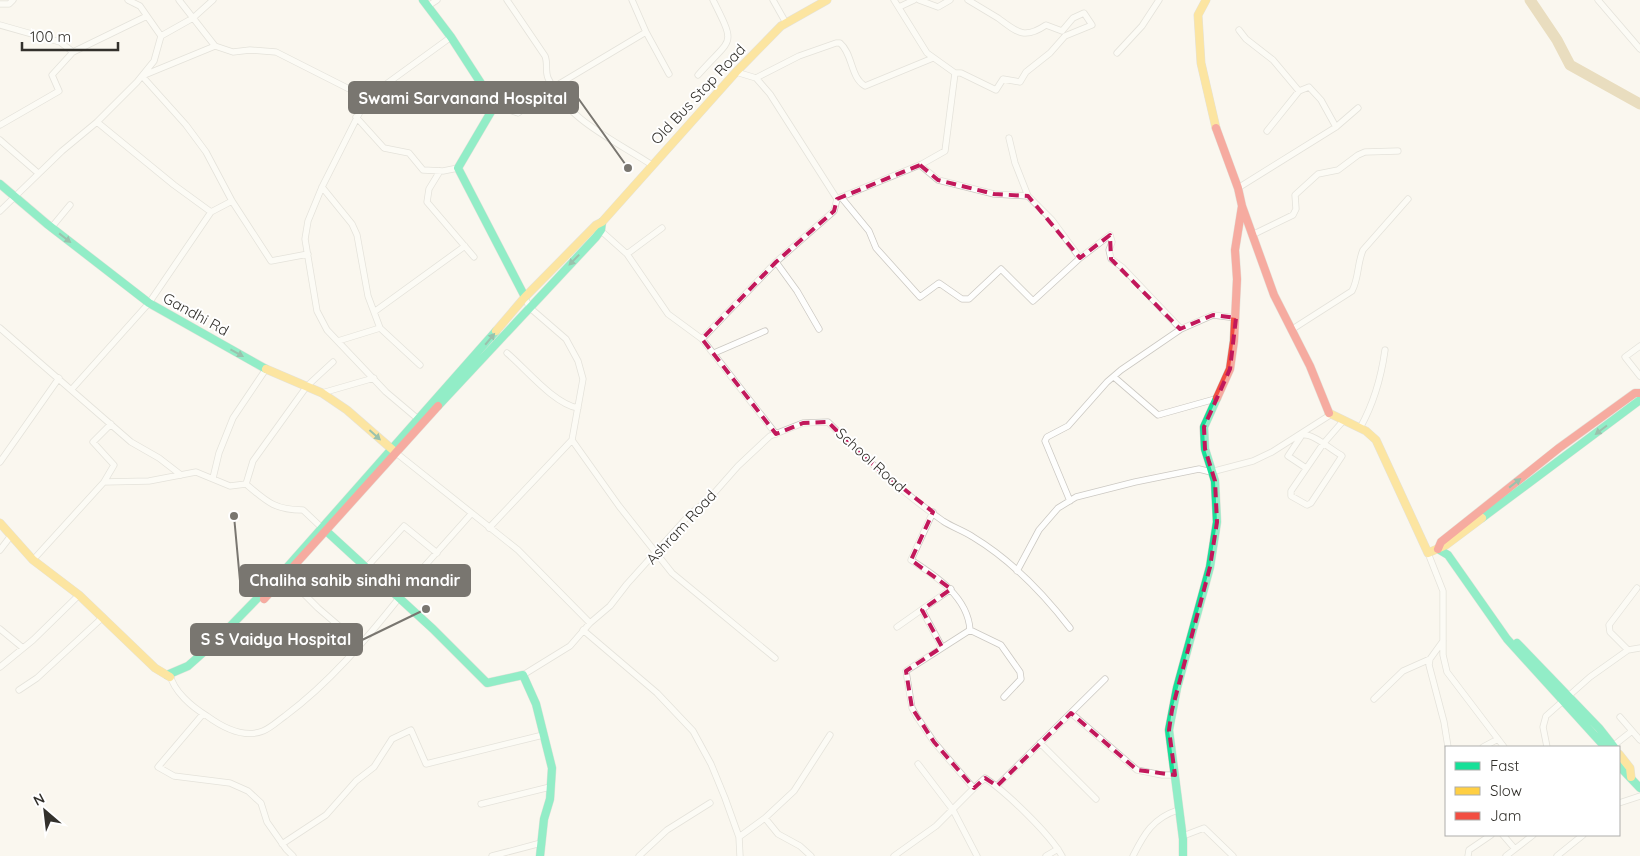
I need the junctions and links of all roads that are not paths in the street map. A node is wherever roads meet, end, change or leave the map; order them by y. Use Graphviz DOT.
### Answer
graph roads {
  1 [pos="13,0"];
  2 [pos="128,0"];
  3 [pos="179,0"];
  4 [pos="213,0"];
  5 [pos="437,0"];
  6 [pos="507,0"];
  7 [pos="632,0"];
  8 [pos="713,0"];
  9 [pos="773,0"];
  10 [pos="827,0"];
  11 [pos="894,0"];
  12 [pos="914,0"];
  13 [pos="919,0"];
  14 [pos="950,0"];
  15 [pos="968,0"];
  16 [pos="1159,0"];
  17 [pos="1206,0"];
  18 [pos="1598,0"];
  19 [pos="425,3"];
  20 [pos="0,4"];
  21 [pos="899,7"];
  22 [pos="147,16"];
  23 [pos="193,18"];
  24 [pos="786,23"];
  25 [pos="0,25"];
  26 [pos="1239,30"];
  27 [pos="646,32"];
  28 [pos="161,36"];
  29 [pos="451,37"];
  30 [pos="215,46"];
  31 [pos="1640,49"];
  32 [pos="73,52"];
  33 [pos="1116,53"];
  34 [pos="933,58"];
  35 [pos="736,72"];
  36 [pos="955,73"];
  37 [pos="669,74"];
  38 [pos="698,75"];
  39 [pos="142,76"];
  40 [pos="756,78"];
  41 [pos="554,87"];
  42 [pos="1299,91"];
  43 [pos="366,98"];
  44 [pos="495,105"];
  45 [pos="526,107"];
  46 [pos="1358,108"];
  47 [pos="569,109"];
  48 [pos="356,117"];
  49 [pos="97,122"];
  50 [pos="0,125"];
  51 [pos="1336,127"];
  52 [pos="1267,131"];
  53 [pos="1009,138"];
  54 [pos="0,140"];
  55 [pos="1398,151"];
  56 [pos="652,164"];
  57 [pos="920,165"];
  58 [pos="458,168"];
  59 [pos="440,171"];
  60 [pos="38,173"];
  61 [pos="0,184"];
  62 [pos="322,187"];
  63 [pos="1238,188"];
  64 [pos="14,196"];
  65 [pos="1028,196"];
  66 [pos="839,198"];
  67 [pos="1408,199"];
  68 [pos="232,201"];
  69 [pos="70,205"];
  70 [pos="1242,206"];
  71 [pos="0,211"];
  72 [pos="211,212"];
  73 [pos="600,226"];
  74 [pos="51,228"];
  75 [pos="662,228"];
  76 [pos="1252,236"];
  77 [pos="465,246"];
  78 [pos="308,254"];
  79 [pos="627,254"];
  80 [pos="474,257"];
  81 [pos="1080,258"];
  82 [pos="776,262"];
  83 [pos="525,297"];
  84 [pos="149,303"];
  85 [pos="529,307"];
  86 [pos="374,312"];
  87 [pos="1236,318"];
  88 [pos="0,328"];
  89 [pos="380,328"];
  90 [pos="819,328"];
  91 [pos="1181,329"];
  92 [pos="1291,330"];
  93 [pos="765,331"];
  94 [pos="702,339"];
  95 [pos="338,341"];
  96 [pos="1640,346"];
  97 [pos="1385,350"];
  98 [pos="507,353"];
  99 [pos="714,353"];
  100 [pos="333,362"];
  101 [pos="420,365"];
  102 [pos="266,369"];
  103 [pos="1640,374"];
  104 [pos="1114,377"];
  105 [pos="59,378"];
  106 [pos="374,378"];
  107 [pos="307,386"];
  108 [pos="72,389"];
  109 [pos="1640,393"];
  110 [pos="322,394"];
  111 [pos="1215,399"];
  112 [pos="1640,400"];
  113 [pos="578,408"];
  114 [pos="1330,415"];
  115 [pos="418,419"];
  116 [pos="1344,420"];
  117 [pos="111,424"];
  118 [pos="1360,428"];
  119 [pos="776,434"];
  120 [pos="572,440"];
  121 [pos="1323,444"];
  122 [pos="393,450"];
  123 [pos="0,462"];
  124 [pos="1306,468"];
  125 [pos="1211,472"];
  126 [pos="181,475"];
  127 [pos="214,478"];
  128 [pos="104,482"];
  129 [pos="246,484"];
  130 [pos="1070,501"];
  131 [pos="933,512"];
  132 [pos="471,514"];
  133 [pos="0,523"];
  134 [pos="488,528"];
  135 [pos="324,529"];
  136 [pos="10,537"];
  137 [pos="1438,549"];
  138 [pos="0,550"];
  139 [pos="657,551"];
  140 [pos="436,553"];
  141 [pos="1428,553"];
  142 [pos="33,560"];
  143 [pos="365,569"];
  144 [pos="1017,571"];
  145 [pos="285,574"];
  146 [pos="1637,588"];
  147 [pos="951,589"];
  148 [pos="79,595"];
  149 [pos="398,598"];
  150 [pos="922,610"];
  151 [pos="103,617"];
  152 [pos="590,623"];
  153 [pos="898,627"];
  154 [pos="1070,628"];
  155 [pos="0,629"];
  156 [pos="583,630"];
  157 [pos="970,630"];
  158 [pos="1443,641"];
  159 [pos="360,644"];
  160 [pos="942,647"];
  161 [pos="23,648"];
  162 [pos="1640,648"];
  163 [pos="1628,650"];
  164 [pos="775,658"];
  165 [pos="1430,659"];
  166 [pos="0,667"];
  167 [pos="169,675"];
  168 [pos="524,675"];
  169 [pos="1105,679"];
  170 [pos="19,690"];
  171 [pos="1004,697"];
  172 [pos="1565,698"];
  173 [pos="1374,699"];
  174 [pos="1071,713"];
  175 [pos="203,714"];
  176 [pos="1620,718"];
  177 [pos="1632,731"];
  178 [pos="544,735"];
  179 [pos="830,735"];
  180 [pos="1639,738"];
  181 [pos="1498,739"];
  182 [pos="1040,743"];
  183 [pos="1448,746"];
  184 [pos="1485,746"];
  185 [pos="1503,746"];
  186 [pos="1547,746"];
  187 [pos="1610,746"];
  188 [pos="1612,746"];
  189 [pos="1620,755"];
  190 [pos="918,764"];
  191 [pos="1620,767"];
  192 [pos="1175,775"];
  193 [pos="1635,777"];
  194 [pos="997,786"];
  195 [pos="1640,786"];
  196 [pos="550,787"];
  197 [pos="974,788"];
  198 [pos="1640,796"];
  199 [pos="1096,799"];
  200 [pos="710,803"];
  201 [pos="1620,803"];
  202 [pos="481,804"];
  203 [pos="953,810"];
  204 [pos="1178,810"];
  205 [pos="765,818"];
  206 [pos="1183,836"];
  207 [pos="1490,836"];
  208 [pos="1504,836"];
  209 [pos="1532,836"];
  210 [pos="1581,836"];
  211 [pos="739,837"];
  212 [pos="541,843"];
  213 [pos="282,844"];
  214 [pos="1058,849"];
  215 [pos="1515,849"];
  216 [pos="293,856"];
  217 [pos="492,856"];
  218 [pos="540,856"];
  219 [pos="639,856"];
  220 [pos="740,856"];
  221 [pos="811,856"];
  222 [pos="894,856"];
  223 [pos="977,856"];
  224 [pos="1046,856"];
  225 [pos="1062,856"];
  226 [pos="1132,856"];
  227 [pos="1183,856"];
  228 [pos="1233,856"];
  229 [pos="1468,856"];
  230 [pos="1506,856"];
  231 [pos="1557,856"];
  1 -- 20 [label="street"];
  2 -- 22 [label="street"];
  3 -- 23 [label="street"];
  4 -- 23 [label="street"];
  5 -- 19 [label="street"];
  6 -- 41 [label="street"];
  7 -- 27 [label="street"];
  8 -- 38 [label="street"];
  9 -- 24 [label="street"];
  10 -- 24 [label="street, Old Bus Stop Road"];
  11 -- 21 [label="street"];
  12 -- 21 [label="street"];
  13 -- 14 [label="street"];
  15 -- 36 [label="street"];
  16 -- 33 [label="street"];
  17 -- 63 [label="street"];
  18 -- 31 [label="street"];
  19 -- 29 [label="street"];
  21 -- 34 [label="street"];
  22 -- 28 [label="street"];
  22 -- 32 [label="street"];
  23 -- 28 [label="street"];
  23 -- 30 [label="street"];
  24 -- 35 [label="street, Old Bus Stop Road"];
  25 -- 32 [label="street"];
  26 -- 42 [label="street"];
  27 -- 37 [label="street"];
  27 -- 41 [label="street"];
  28 -- 39 [label="street"];
  29 -- 43 [label="street"];
  29 -- 44 [label="street"];
  30 -- 39 [label="street"];
  30 -- 43 [label="street"];
  32 -- 50 [label="street"];
  34 -- 36 [label="street"];
  34 -- 40 [label="street"];
  35 -- 40 [label="street"];
  35 -- 56 [label="street, Old Bus Stop Road"];
  36 -- 57 [label="street"];
  39 -- 49 [label="street"];
  39 -- 68 [label="street"];
  40 -- 66 [label="street"];
  41 -- 45 [label="street"];
  41 -- 47 [label="street"];
  42 -- 51 [label="street"];
  42 -- 52 [label="street"];
  43 -- 48 [label="street"];
  44 -- 45 [label="street"];
  44 -- 58 [label="street"];
  45 -- 47 [label="street"];
  46 -- 51 [label="street"];
  47 -- 56 [label="street"];
  48 -- 59 [label="street"];
  48 -- 62 [label="street"];
  49 -- 60 [label="street"];
  49 -- 72 [label="street"];
  51 -- 63 [label="street"];
  53 -- 65 [label="street"];
  54 -- 60 [label="street"];
  55 -- 76 [label="street"];
  56 -- 73 [label="street, Old Bus Stop Road"];
  57 -- 65 [label="street"];
  57 -- 66 [label="street"];
  58 -- 59 [label="street"];
  58 -- 83 [label="street"];
  59 -- 77 [label="street"];
  60 -- 64 [label="street"];
  61 -- 64 [label="street, Gandhi Rd"];
  62 -- 78 [label="street"];
  62 -- 86 [label="street"];
  63 -- 70 [label="street"];
  64 -- 71 [label="street"];
  64 -- 74 [label="street, Gandhi Rd"];
  65 -- 81 [label="street"];
  66 -- 81 [label="street"];
  66 -- 82 [label="street"];
  67 -- 92 [label="street"];
  68 -- 72 [label="street"];
  68 -- 78 [label="street"];
  69 -- 74 [label="street"];
  70 -- 76 [label="street"];
  70 -- 87 [label="street"];
  72 -- 84 [label="street"];
  73 -- 79 [label="street"];
  73 -- 83 [label="street"];
  73 -- 85 [label="street, one-way"];
  74 -- 84 [label="street, Gandhi Rd, one-way"];
  75 -- 79 [label="street"];
  76 -- 92 [label="street"];
  77 -- 80 [label="street"];
  77 -- 86 [label="street"];
  78 -- 95 [label="street"];
  79 -- 94 [label="street"];
  81 -- 91 [label="street"];
  82 -- 90 [label="street"];
  82 -- 94 [label="street"];
  83 -- 85 [label="street"];
  115 -- 83 [label="street, one-way"];
  84 -- 102 [label="street, Gandhi Rd, one-way"];
  84 -- 108 [label="street"];
  85 -- 113 [label="street"];
  85 -- 122 [label="street"];
  86 -- 89 [label="street"];
  87 -- 91 [label="street"];
  87 -- 111 [label="street"];
  88 -- 105 [label="street"];
  89 -- 95 [label="street"];
  89 -- 101 [label="street"];
  91 -- 104 [label="street"];
  92 -- 114 [label="street"];
  93 -- 99 [label="street"];
  94 -- 99 [label="street"];
  95 -- 106 [label="street"];
  96 -- 103 [label="street"];
  97 -- 118 [label="street"];
  98 -- 113 [label="street"];
  99 -- 119 [label="street"];
  100 -- 107 [label="street"];
  102 -- 107 [label="street, Gandhi Rd"];
  102 -- 127 [label="street"];
  104 -- 111 [label="street"];
  104 -- 130 [label="street"];
  105 -- 108 [label="street"];
  105 -- 123 [label="street"];
  106 -- 110 [label="street"];
  106 -- 115 [label="street"];
  107 -- 110 [label="street, Gandhi Rd"];
  107 -- 129 [label="street"];
  108 -- 117 [label="street"];
  137 -- 109 [label="street, one-way"];
  110 -- 122 [label="street, Gandhi Rd, one-way"];
  111 -- 125 [label="street"];
  112 -- 137 [label="street, one-way"];
  113 -- 120 [label="street"];
  114 -- 116 [label="street"];
  114 -- 125 [label="street"];
  115 -- 122 [label="street"];
  116 -- 118 [label="street"];
  116 -- 121 [label="street"];
  117 -- 126 [label="street"];
  117 -- 128 [label="street"];
  118 -- 141 [label="street"];
  119 -- 131 [label="street, School Road"];
  119 -- 139 [label="street, Ashram Road"];
  120 -- 134 [label="street"];
  120 -- 139 [label="street"];
  121 -- 124 [label="street"];
  121 -- 124 [label="street"];
  121 -- 124 [label="street"];
  122 -- 132 [label="street"];
  122 -- 135 [label="street"];
  125 -- 130 [label="street"];
  125 -- 192 [label="street"];
  126 -- 127 [label="street"];
  126 -- 128 [label="street"];
  127 -- 129 [label="street"];
  128 -- 142 [label="street"];
  129 -- 135 [label="street"];
  130 -- 144 [label="street"];
  131 -- 144 [label="street"];
  131 -- 147 [label="street"];
  132 -- 134 [label="street"];
  132 -- 140 [label="street"];
  133 -- 136 [label="street"];
  134 -- 152 [label="street"];
  135 -- 143 [label="street"];
  135 -- 145 [label="street"];
  136 -- 138 [label="street"];
  136 -- 142 [label="street"];
  137 -- 141 [label="street"];
  137 -- 172 [label="street"];
  139 -- 152 [label="street, Ashram Road"];
  139 -- 164 [label="street"];
  140 -- 143 [label="street"];
  140 -- 149 [label="street"];
  141 -- 158 [label="street"];
  142 -- 148 [label="street"];
  143 -- 149 [label="street"];
  144 -- 154 [label="street"];
  145 -- 159 [label="street"];
  145 -- 167 [label="street"];
  146 -- 163 [label="street"];
  147 -- 150 [label="street"];
  147 -- 157 [label="street"];
  148 -- 151 [label="street"];
  148 -- 161 [label="street"];
  149 -- 159 [label="street"];
  149 -- 168 [label="street"];
  150 -- 153 [label="street"];
  150 -- 160 [label="street"];
  151 -- 167 [label="street"];
  151 -- 170 [label="street"];
  152 -- 156 [label="street, Ashram Road"];
  155 -- 161 [label="street"];
  156 -- 168 [label="street, Ashram Road"];
  156 -- 211 [label="street"];
  157 -- 160 [label="street"];
  157 -- 171 [label="street"];
  158 -- 165 [label="street"];
  158 -- 181 [label="street"];
  159 -- 175 [label="street"];
  160 -- 197 [label="street"];
  161 -- 166 [label="street"];
  162 -- 163 [label="street"];
  163 -- 172 [label="street"];
  165 -- 173 [label="street"];
  165 -- 183 [label="street"];
  167 -- 175 [label="street"];
  168 -- 178 [label="street"];
  169 -- 174 [label="street"];
  172 -- 186 [label="street"];
  172 -- 187 [label="street"];
  174 -- 182 [label="street"];
  174 -- 192 [label="street"];
  175 -- 213 [label="street"];
  176 -- 177 [label="street"];
  177 -- 180 [label="street"];
  177 -- 188 [label="street"];
  178 -- 196 [label="street"];
  178 -- 213 [label="street"];
  179 -- 205 [label="street"];
  181 -- 184 [label="street"];
  181 -- 185 [label="street"];
  182 -- 194 [label="street"];
  182 -- 199 [label="street"];
  189 -- 193 [label="street"];
  190 -- 203 [label="street"];
  191 -- 193 [label="street"];
  192 -- 204 [label="street"];
  193 -- 195 [label="street"];
  194 -- 197 [label="street"];
  194 -- 214 [label="street"];
  196 -- 202 [label="street"];
  196 -- 212 [label="street"];
  197 -- 203 [label="street"];
  198 -- 201 [label="street"];
  200 -- 219 [label="street"];
  203 -- 222 [label="street"];
  203 -- 223 [label="street"];
  204 -- 206 [label="street"];
  204 -- 226 [label="street"];
  205 -- 211 [label="street"];
  205 -- 221 [label="street"];
  206 -- 227 [label="street"];
  206 -- 228 [label="street"];
  207 -- 229 [label="street"];
  208 -- 215 [label="street"];
  209 -- 215 [label="street"];
  210 -- 231 [label="street"];
  211 -- 220 [label="street"];
  212 -- 217 [label="street"];
  212 -- 218 [label="street"];
  213 -- 216 [label="street"];
  214 -- 224 [label="street"];
  214 -- 225 [label="street"];
  215 -- 230 [label="street"];
}
